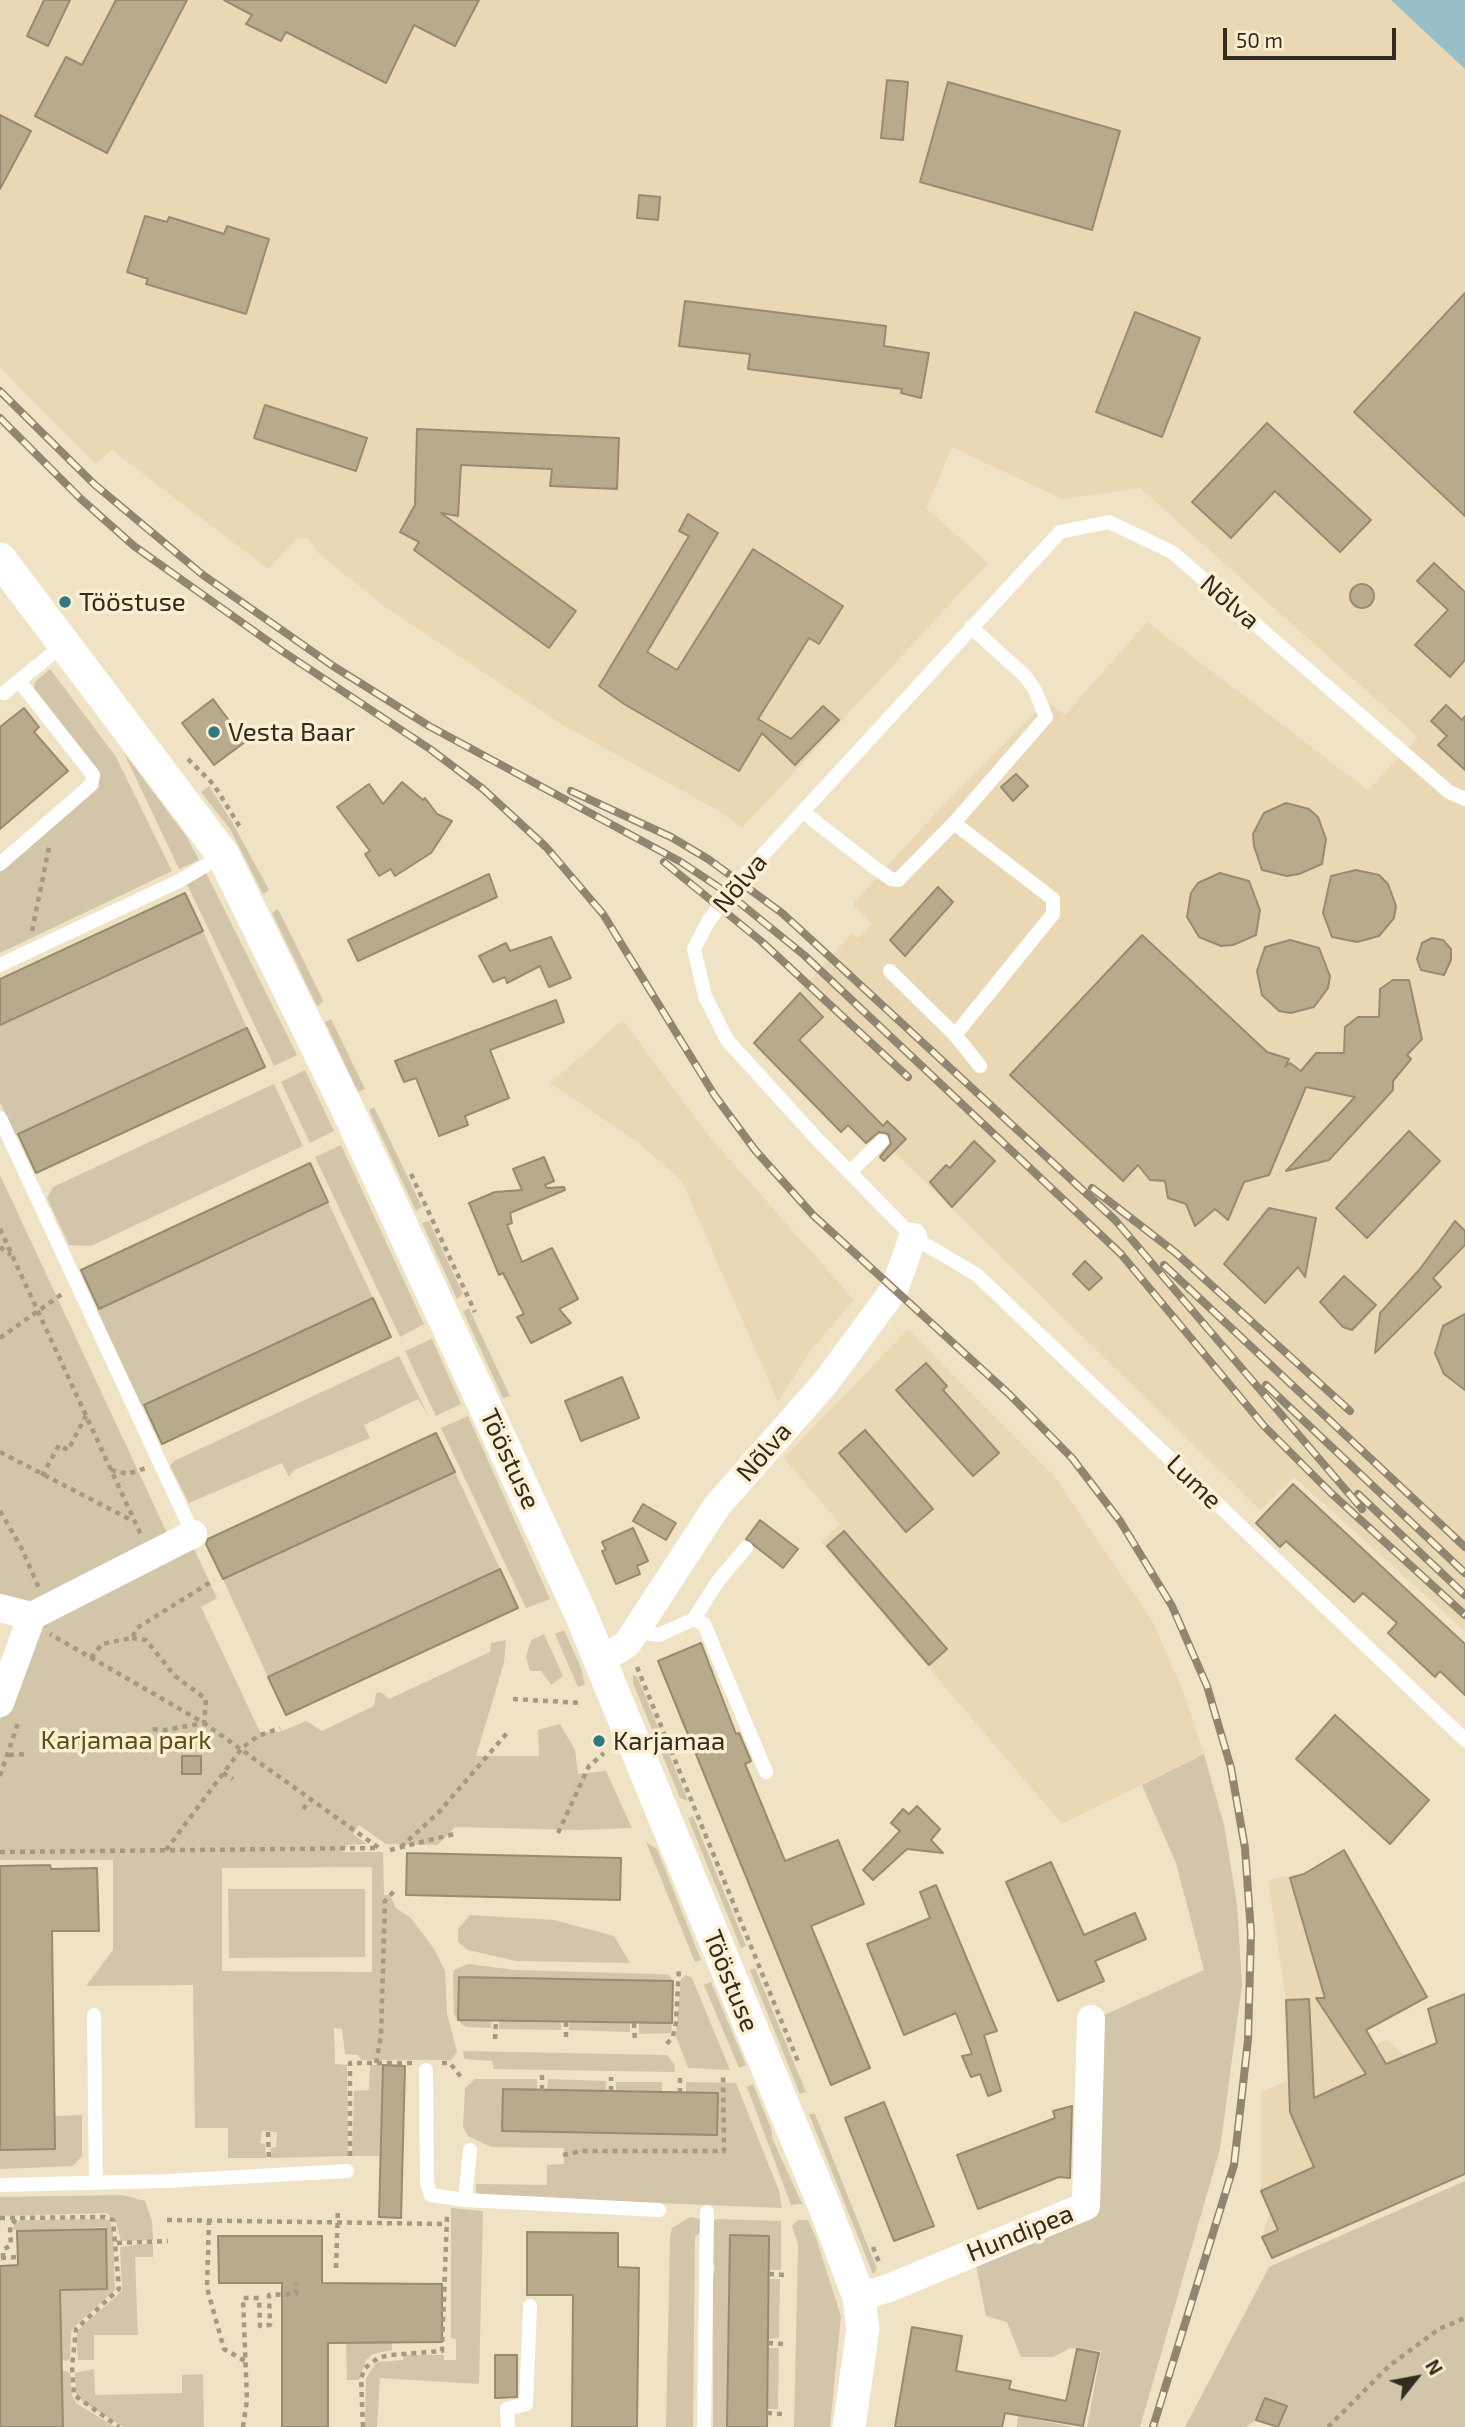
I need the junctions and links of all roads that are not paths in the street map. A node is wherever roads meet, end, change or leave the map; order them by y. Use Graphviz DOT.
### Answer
graph roads {
  1 [pos="0,559"];
  2 [pos="971,627"];
  3 [pos="64,644"];
  4 [pos="19,681"];
  5 [pos="4,693"];
  6 [pos="1465,799"];
  7 [pos="803,811"];
  8 [pos="954,823"];
  9 [pos="223,855"];
  10 [pos="0,864"];
  11 [pos="0,965"];
  12 [pos="890,971"];
  13 [pos="955,1035"];
  14 [pos="980,1066"];
  15 [pos="0,1118"];
  16 [pos="883,1142"];
  17 [pos="851,1171"];
  18 [pos="913,1237"];
  19 [pos="193,1534"];
  20 [pos="746,1548"];
  21 [pos="0,1608"];
  22 [pos="41,1612"];
  23 [pos="694,1619"];
  24 [pos="635,1632"];
  25 [pos="602,1659"];
  26 [pos="0,1703"];
  27 [pos="1465,1740"];
  28 [pos="766,1772"];
  29 [pos="94,2015"];
  30 [pos="1091,2019"];
  31 [pos="426,2070"];
  32 [pos="470,2150"];
  33 [pos="347,2171"];
  34 [pos="96,2183"];
  35 [pos="0,2185"];
  36 [pos="458,2199"];
  37 [pos="659,2210"];
  38 [pos="707,2212"];
  39 [pos="859,2297"];
  40 [pos="530,2306"];
  41 [pos="508,2427"];
  42 [pos="704,2427"];
  43 [pos="849,2427"];
  1 -- 3 [label="street, Tööstuse"];
  2 -- 6 [label="lane, Nõlva"];
  2 -- 7 [label="lane, Nõlva"];
  2 -- 8 [label="lane"];
  3 -- 4 [label="lane"];
  3 -- 9 [label="street, Tööstuse"];
  4 -- 5 [label="lane"];
  4 -- 10 [label="lane"];
  7 -- 8 [label="lane"];
  7 -- 17 [label="lane, Nõlva"];
  8 -- 13 [label="lane"];
  9 -- 11 [label="lane"];
  9 -- 25 [label="street, Tööstuse"];
  12 -- 13 [label="lane"];
  13 -- 14 [label="lane"];
  15 -- 19 [label="lane"];
  16 -- 17 [label="lane"];
  17 -- 18 [label="lane, Nõlva"];
  18 -- 24 [label="street, Nõlva"];
  18 -- 27 [label="lane, Lume"];
  19 -- 22 [label="street"];
  20 -- 23 [label="lane"];
  21 -- 22 [label="street"];
  22 -- 26 [label="street"];
  23 -- 24 [label="lane"];
  23 -- 28 [label="lane"];
  24 -- 25 [label="street, Nõlva"];
  25 -- 39 [label="street, Tööstuse"];
  29 -- 34 [label="lane"];
  30 -- 39 [label="street, Hundipea"];
  31 -- 36 [label="lane"];
  32 -- 36 [label="lane"];
  33 -- 34 [label="lane"];
  34 -- 35 [label="lane"];
  36 -- 37 [label="lane"];
  38 -- 42 [label="lane"];
  39 -- 43 [label="street, Tööstuse"];
  40 -- 41 [label="lane"];
}
